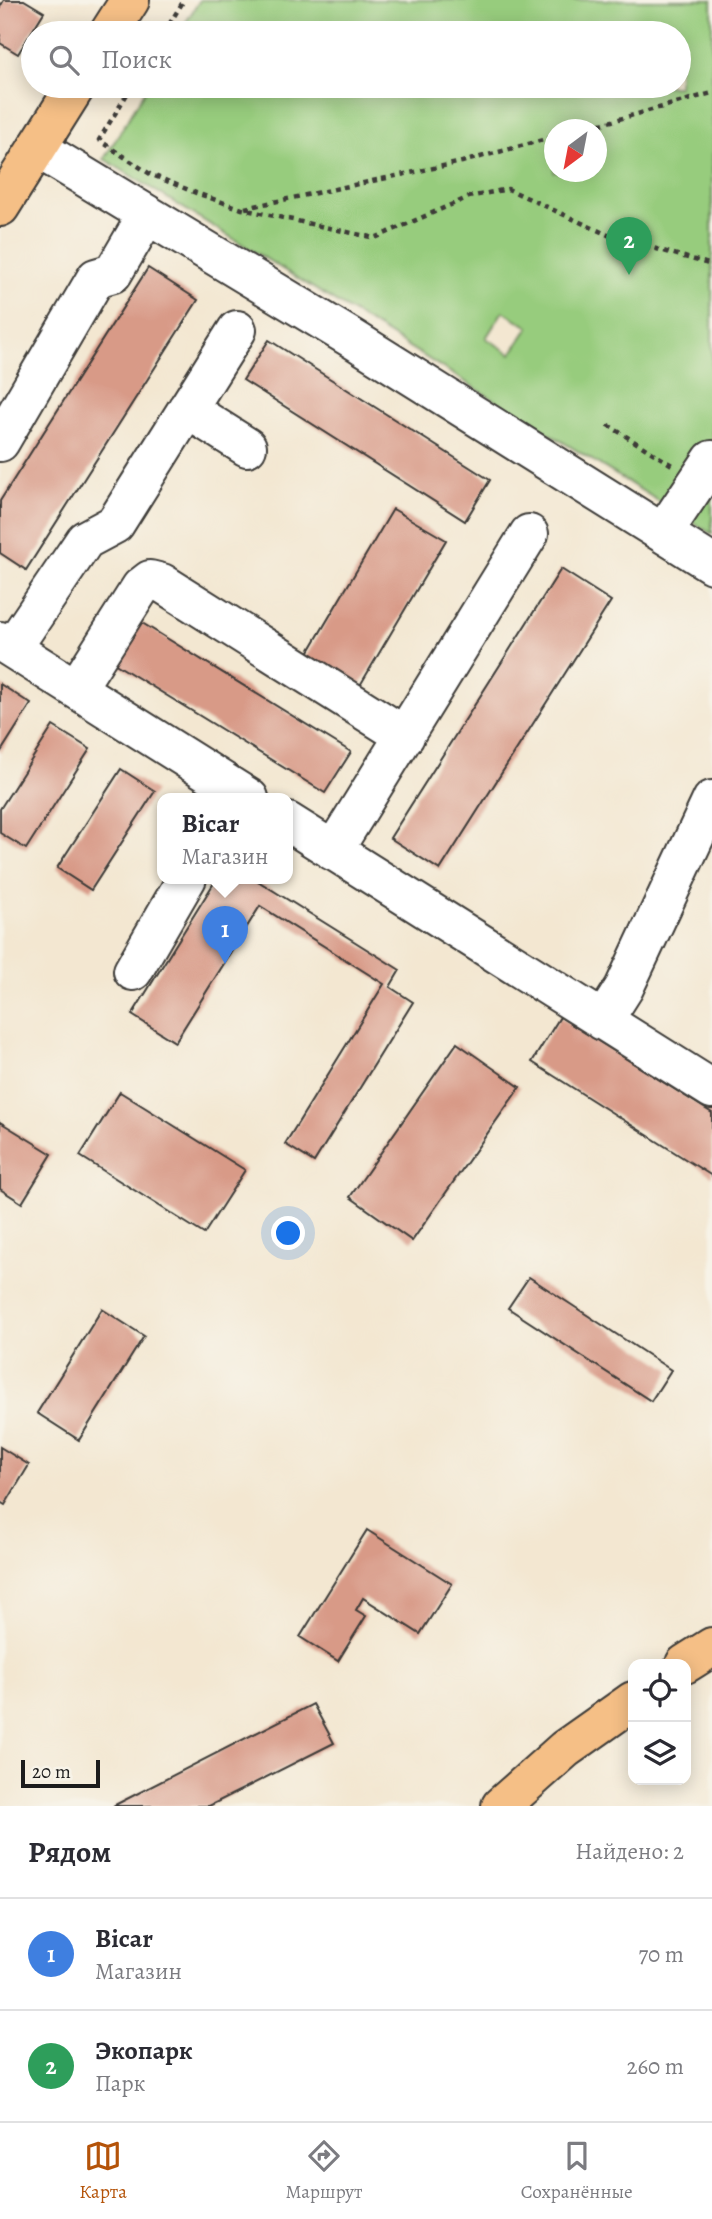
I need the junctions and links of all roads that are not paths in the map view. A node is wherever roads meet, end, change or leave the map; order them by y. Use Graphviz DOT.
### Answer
graph roads {
  1 [pos="130,0"];
  2 [pos="117,21"];
  3 [pos="68,98"];
  4 [pos="37,148"];
  5 [pos="0,207"];
  6 [pos="148,215"];
  7 [pos="237,331"];
  8 [pos="187,409"];
  9 [pos="0,442"];
  10 [pos="247,447"];
  11 [pos="705,471"];
  12 [pos="663,533"];
  13 [pos="529,534"];
  14 [pos="712,564"];
  15 [pos="6,645"];
  16 [pos="76,689"];
  17 [pos="405,736"];
  18 [pos="208,785"];
  19 [pos="233,793"];
  20 [pos="712,800"];
  21 [pos="293,825"];
  22 [pos="333,851"];
  23 [pos="184,884"];
  24 [pos="133,971"];
  25 [pos="603,1021"];
  26 [pos="712,1089"];
  27 [pos="712,1647"];
  28 [pos="691,1660"];
  29 [pos="628,1705"];
  30 [pos="501,1806"];
  1 -- 2 [label="main road"];
  3 -- 4 [label="main road"];
  4 -- 5 [label="main road"];
  4 -- 6 [label="lane"];
  6 -- 9 [label="lane"];
  6 -- 12 [label="lane"];
  7 -- 8 [label="lane"];
  8 -- 10 [label="lane"];
  8 -- 15 [label="lane"];
  11 -- 12 [label="lane"];
  12 -- 14 [label="lane"];
  13 -- 17 [label="lane"];
  15 -- 16 [label="lane"];
  16 -- 17 [label="lane"];
  16 -- 18 [label="lane"];
  17 -- 22 [label="lane"];
  18 -- 19 [label="lane"];
  20 -- 25 [label="lane"];
  21 -- 22 [label="lane"];
  22 -- 25 [label="lane"];
  23 -- 24 [label="lane"];
  25 -- 26 [label="lane"];
  27 -- 28 [label="main road"];
  29 -- 30 [label="main road"];
}
